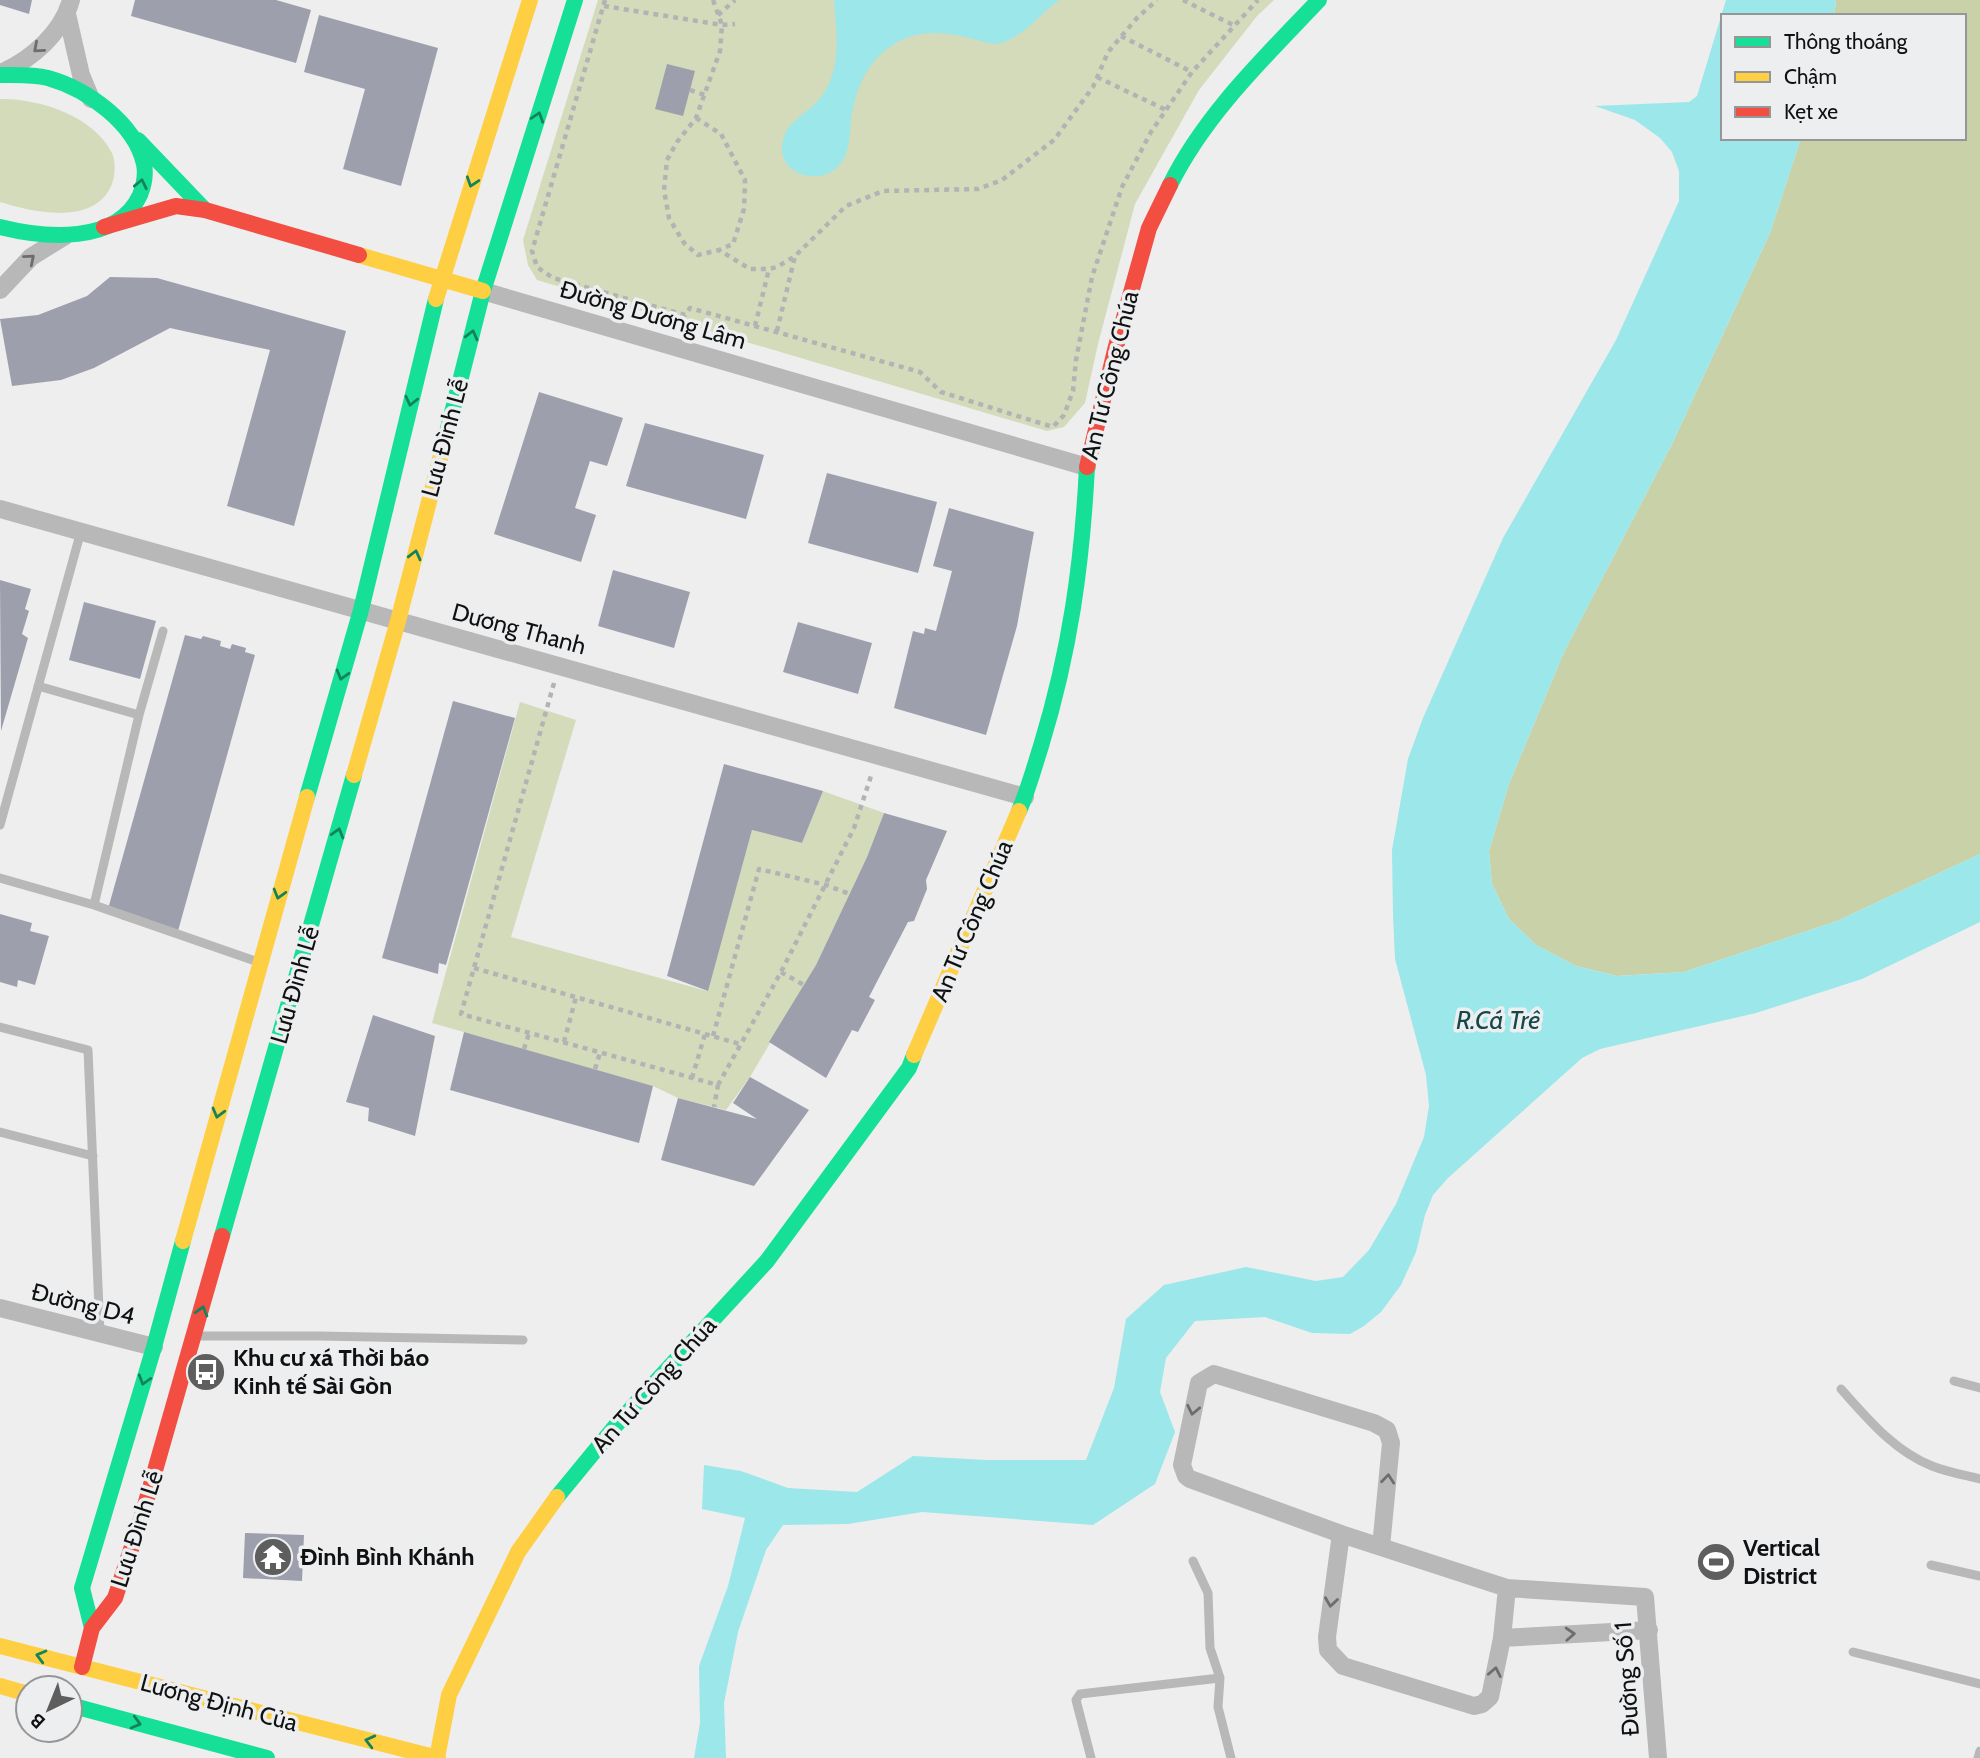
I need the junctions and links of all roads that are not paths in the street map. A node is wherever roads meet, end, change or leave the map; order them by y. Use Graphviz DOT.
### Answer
graph roads {
  1 [pos="530,0"];
  2 [pos="575,0"];
  3 [pos="1319,0"];
  4 [pos="69,7"];
  5 [pos="0,74"];
  6 [pos="91,99"];
  7 [pos="128,131"];
  8 [pos="205,210"];
  9 [pos="0,227"];
  10 [pos="104,227"];
  11 [pos="65,236"];
  12 [pos="441,277"];
  13 [pos="0,290"];
  14 [pos="483,291"];
  15 [pos="1087,467"];
  16 [pos="0,509"];
  17 [pos="81,531"];
  18 [pos="361,610"];
  19 [pos="398,621"];
  20 [pos="163,631"];
  21 [pos="38,687"];
  22 [pos="139,715"];
  23 [pos="1025,797"];
  24 [pos="0,825"];
  25 [pos="0,878"];
  26 [pos="94,905"];
  27 [pos="259,963"];
  28 [pos="0,1027"];
  29 [pos="0,1132"];
  30 [pos="93,1157"];
  31 [pos="0,1308"];
  32 [pos="100,1333"];
  33 [pos="195,1336"];
  34 [pos="523,1340"];
  35 [pos="154,1347"];
  36 [pos="1954,1381"];
  37 [pos="1980,1388"];
  38 [pos="1841,1389"];
  39 [pos="1980,1479"];
  40 [pos="1341,1534"];
  41 [pos="1381,1546"];
  42 [pos="1193,1561"];
  43 [pos="1931,1564"];
  44 [pos="1980,1576"];
  45 [pos="1507,1588"];
  46 [pos="92,1628"];
  47 [pos="1649,1630"];
  48 [pos="1502,1638"];
  49 [pos="0,1646"];
  50 [pos="1853,1653"];
  51 [pos="82,1667"];
  52 [pos="1220,1678"];
  53 [pos="1980,1684"];
  54 [pos="84,1709"];
  55 [pos="1980,1751"];
  56 [pos="267,1758"];
  57 [pos="437,1758"];
  58 [pos="1091,1758"];
  59 [pos="1231,1758"];
  60 [pos="1658,1758"];
  61 [pos="1978,1758"];
  1 -- 12 [label="street, Lưu Đình Lễ, one-way"];
  14 -- 2 [label="street, Lưu Đình Lễ, one-way"];
  3 -- 15 [label="street, An Tư Công Chúa"];
  4 -- 5 [label="street, one-way"];
  4 -- 6 [label="street"];
  5 -- 6 [label="street, Đường Dương Lâm"];
  6 -- 7 [label="street, Đường Dương Lâm"];
  7 -- 8 [label="street, Đường Dương Lâm"];
  10 -- 7 [label="street, one-way"];
  8 -- 10 [label="street, Đường Dương Lâm"];
  8 -- 12 [label="street, Đường Dương Lâm"];
  9 -- 11 [label="street, Đường Dương Lâm"];
  10 -- 11 [label="street, Đường Dương Lâm"];
  13 -- 11 [label="street, one-way"];
  12 -- 14 [label="street, Đường Dương Lâm"];
  12 -- 18 [label="street, Lưu Đình Lễ, one-way"];
  14 -- 15 [label="street, Đường Dương Lâm"];
  19 -- 14 [label="street, Lưu Đình Lễ, one-way"];
  15 -- 23 [label="street, An Tư Công Chúa"];
  16 -- 17 [label="street, Dương Thanh"];
  17 -- 18 [label="street, Dương Thanh"];
  17 -- 21 [label="lane"];
  18 -- 19 [label="street, Dương Thanh"];
  18 -- 27 [label="street, Lưu Đình Lễ, one-way"];
  19 -- 23 [label="street, Dương Thanh"];
  33 -- 19 [label="street, Lưu Đình Lễ, one-way"];
  20 -- 22 [label="lane"];
  21 -- 22 [label="lane"];
  21 -- 24 [label="lane"];
  22 -- 26 [label="lane"];
  23 -- 57 [label="street, An Tư Công Chúa"];
  25 -- 26 [label="lane"];
  26 -- 27 [label="lane"];
  27 -- 35 [label="street, Lưu Đình Lễ, one-way"];
  28 -- 30 [label="lane"];
  29 -- 30 [label="lane"];
  30 -- 32 [label="lane"];
  31 -- 32 [label="street, Đường D4"];
  32 -- 35 [label="street, Đường D4"];
  33 -- 34 [label="lane"];
  33 -- 46 [label="street, Lưu Đình Lễ"];
  35 -- 46 [label="street, Lưu Đình Lễ, one-way"];
  36 -- 37 [label="lane"];
  38 -- 39 [label="lane"];
  40 -- 41 [label="street"];
  41 -- 40 [label="street, one-way"];
  40 -- 48 [label="street, one-way"];
  41 -- 45 [label="street"];
  42 -- 52 [label="lane"];
  43 -- 44 [label="lane"];
  45 -- 47 [label="street, Đường Số 1"];
  45 -- 48 [label="street"];
  46 -- 51 [label="street"];
  48 -- 47 [label="street, one-way"];
  47 -- 60 [label="street, Đường Số 1"];
  51 -- 49 [label="street, Lương Định Của, one-way"];
  50 -- 53 [label="lane"];
  57 -- 51 [label="street, Lương Định Của, one-way"];
  52 -- 58 [label="lane"];
  52 -- 59 [label="lane"];
  54 -- 56 [label="street, Lương Định Của, one-way"];
  55 -- 61 [label="lane"];
}
